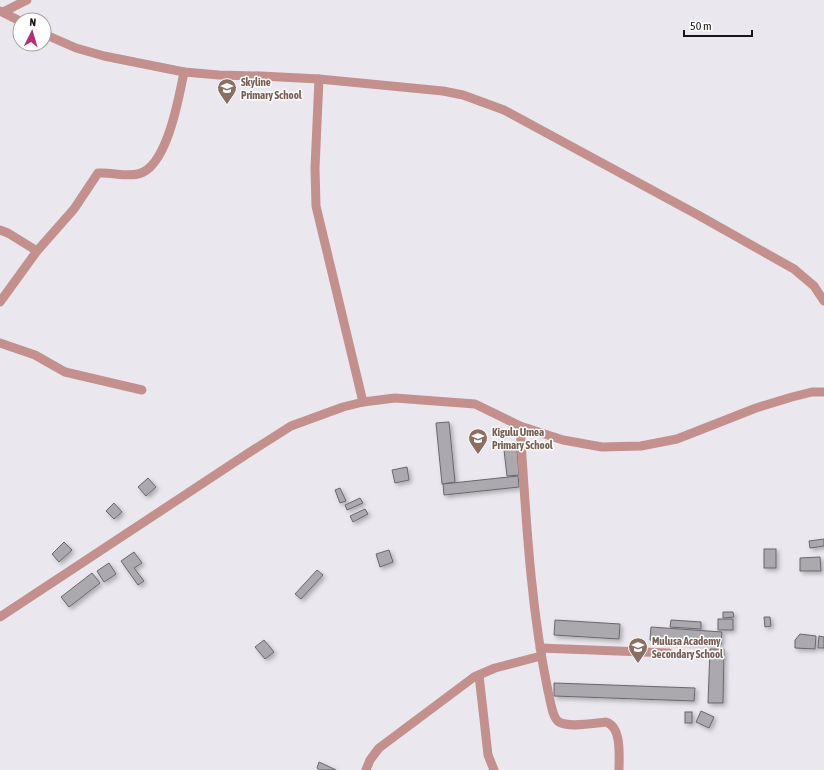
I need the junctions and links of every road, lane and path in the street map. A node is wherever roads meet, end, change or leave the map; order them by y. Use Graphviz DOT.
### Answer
graph roads {
  1 [pos="27,0"];
  2 [pos="2,12"];
  3 [pos="12,17"];
  4 [pos="52,38"];
  5 [pos="184,72"];
  6 [pos="319,79"];
  7 [pos="0,230"];
  8 [pos="37,251"];
  9 [pos="824,301"];
  10 [pos="0,302"];
  11 [pos="0,343"];
  12 [pos="142,390"];
  13 [pos="824,392"];
  14 [pos="363,402"];
  15 [pos="520,426"];
  16 [pos="0,617"];
  17 [pos="540,652"];
  18 [pos="669,653"];
  19 [pos="479,675"];
  20 [pos="366,770"];
  21 [pos="494,770"];
  22 [pos="618,770"];
  1 -- 2 [label="street"];
  2 -- 3 [label="street"];
  4 -- 5 [label="street"];
  5 -- 6 [label="street"];
  5 -- 8 [label="street"];
  6 -- 9 [label="street"];
  6 -- 14 [label="street"];
  7 -- 8 [label="street"];
  8 -- 10 [label="street"];
  11 -- 12 [label="street"];
  13 -- 15 [label="street"];
  14 -- 15 [label="street"];
  14 -- 16 [label="street"];
  15 -- 17 [label="street"];
  17 -- 18 [label="street"];
  17 -- 19 [label="street"];
  17 -- 22 [label="street"];
  19 -- 20 [label="street"];
  19 -- 21 [label="street"];
}
